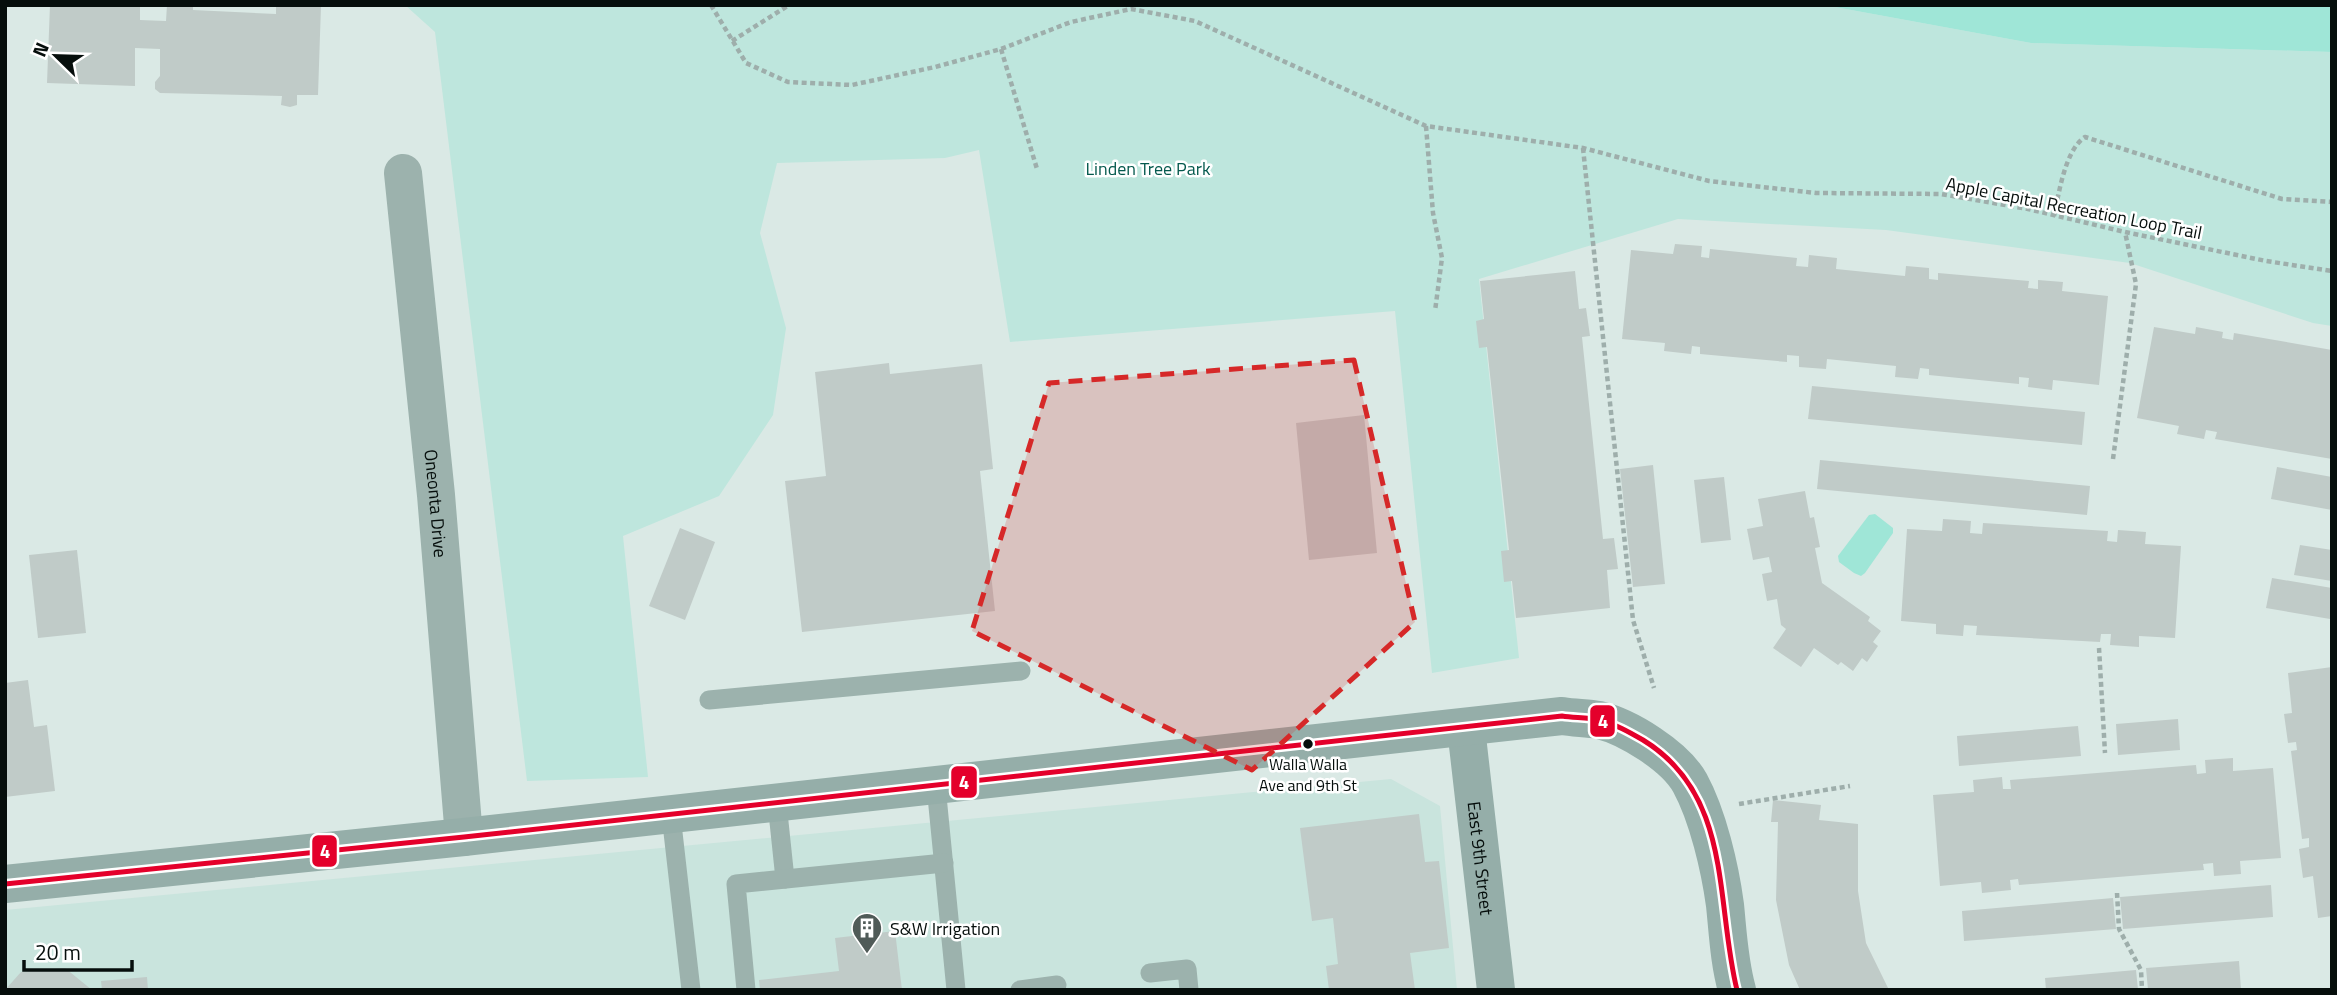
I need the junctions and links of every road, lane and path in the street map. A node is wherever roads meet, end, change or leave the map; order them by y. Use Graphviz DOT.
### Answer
graph roads {
  1 [pos="711,5"];
  2 [pos="789,5"];
  3 [pos="732,41"];
  4 [pos="1001,49"];
  5 [pos="1426,126"];
  6 [pos="1583,148"];
  7 [pos="1037,169"];
  8 [pos="403,173"];
  9 [pos="2332,202"];
  10 [pos="2054,216"];
  11 [pos="2125,232"];
  12 [pos="2332,271"];
  13 [pos="1435,311"];
  14 [pos="2113,459"];
  15 [pos="2099,648"];
  16 [pos="1021,671"];
  17 [pos="1654,688"];
  18 [pos="709,701"];
  19 [pos="1466,728"];
  20 [pos="2105,753"];
  21 [pos="936,786"];
  22 [pos="1850,786"];
  23 [pos="777,803"];
  24 [pos="1738,804"];
  25 [pos="671,815"];
  26 [pos="464,837"];
  27 [pos="944,863"];
  28 [pos="785,878"];
  29 [pos="5,884"];
  30 [pos="2117,893"];
  31 [pos="1150,973"];
  32 [pos="1057,985"];
  33 [pos="691,990"];
  34 [pos="747,990"];
  35 [pos="956,990"];
  36 [pos="1020,990"];
  37 [pos="1189,990"];
  38 [pos="1496,990"];
  39 [pos="1737,990"];
  40 [pos="2142,990"];
  1 -- 3 [label="path, Apple Capital Recreation Loop Trail"];
  2 -- 3 [label="path"];
  3 -- 4 [label="path, Apple Capital Recreation Loop Trail"];
  4 -- 5 [label="path, Apple Capital Recreation Loop Trail"];
  4 -- 7 [label="path"];
  5 -- 6 [label="path, Apple Capital Recreation Loop Trail"];
  5 -- 13 [label="path"];
  6 -- 10 [label="path, Apple Capital Recreation Loop Trail"];
  6 -- 17 [label="path"];
  8 -- 26 [label="street, Oneonta Drive"];
  9 -- 10 [label="path"];
  10 -- 11 [label="path, Apple Capital Recreation Loop Trail"];
  11 -- 12 [label="path, Apple Capital Recreation Loop Trail"];
  11 -- 14 [label="path"];
  15 -- 20 [label="path"];
  16 -- 18 [label="lane"];
  19 -- 21 [label="street"];
  19 -- 38 [label="street, East 9th Street"];
  19 -- 39 [label="street"];
  21 -- 23 [label="street"];
  21 -- 27 [label="lane"];
  22 -- 24 [label="path"];
  23 -- 25 [label="street"];
  23 -- 28 [label="lane"];
  25 -- 26 [label="street"];
  25 -- 33 [label="lane"];
  26 -- 29 [label="street"];
  27 -- 28 [label="lane"];
  27 -- 35 [label="lane"];
  28 -- 34 [label="lane"];
  30 -- 40 [label="path"];
  31 -- 37 [label="lane"];
  32 -- 36 [label="lane"];
}
